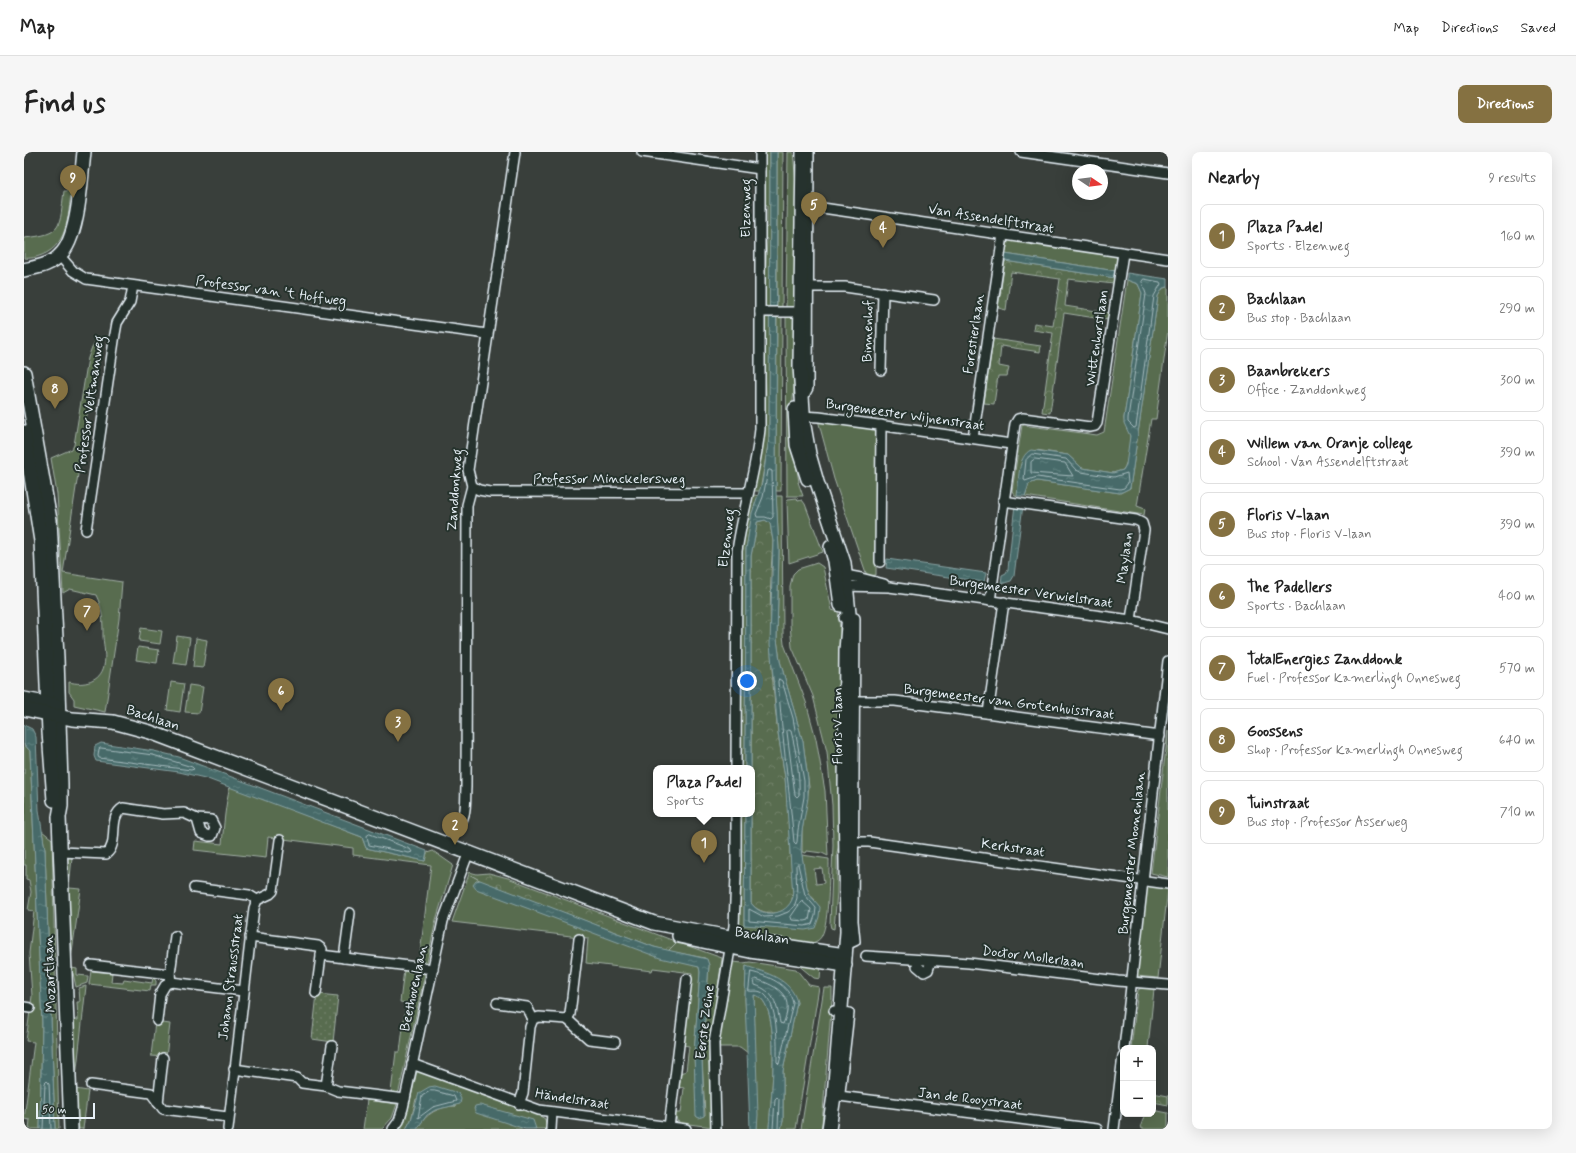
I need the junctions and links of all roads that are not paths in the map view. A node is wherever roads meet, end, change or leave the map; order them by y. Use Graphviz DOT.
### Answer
graph roads {
  1 [pos="84,152"];
  2 [pos="515,152"];
  3 [pos="642,152"];
  4 [pos="760,152"];
  5 [pos="796,152"];
  6 [pos="803,152"];
  7 [pos="810,152"];
  8 [pos="1021,152"];
  9 [pos="760,169"];
  10 [pos="1168,173"];
  11 [pos="802,187"];
  12 [pos="809,206"];
  13 [pos="1003,235"];
  14 [pos="1123,253"];
  15 [pos="60,256"];
  16 [pos="1168,259"];
  17 [pos="24,270"];
  18 [pos="133,286"];
  19 [pos="809,287"];
  20 [pos="883,292"];
  21 [pos="934,300"];
  22 [pos="764,312"];
  23 [pos="801,312"];
  24 [pos="487,334"];
  25 [pos="800,366"];
  26 [pos="881,370"];
  27 [pos="24,373"];
  28 [pos="802,400"];
  29 [pos="799,416"];
  30 [pos="881,425"];
  31 [pos="24,432"];
  32 [pos="973,438"];
  33 [pos="1011,444"];
  34 [pos="472,486"];
  35 [pos="748,493"];
  36 [pos="1004,501"];
  37 [pos="86,530"];
  38 [pos="880,562"];
  39 [pos="842,580"];
  40 [pos="990,601"];
  41 [pos="1004,602"];
  42 [pos="846,618"];
  43 [pos="1130,620"];
  44 [pos="1168,629"];
  45 [pos="1168,661"];
  46 [pos="24,699"];
  47 [pos="854,701"];
  48 [pos="24,709"];
  49 [pos="54,710"];
  50 [pos="988,713"];
  51 [pos="1160,736"];
  52 [pos="736,765"];
  53 [pos="736,817"];
  54 [pos="197,819"];
  55 [pos="455,828"];
  56 [pos="280,840"];
  57 [pos="853,842"];
  58 [pos="61,852"];
  59 [pos="468,854"];
  60 [pos="1143,880"];
  61 [pos="1168,884"];
  62 [pos="194,888"];
  63 [pos="257,900"];
  64 [pos="350,913"];
  65 [pos="175,936"];
  66 [pos="250,937"];
  67 [pos="579,939"];
  68 [pos="731,942"];
  69 [pos="321,952"];
  70 [pos="842,956"];
  71 [pos="866,956"];
  72 [pos="344,958"];
  73 [pos="91,965"];
  74 [pos="432,969"];
  75 [pos="171,978"];
  76 [pos="687,979"];
  77 [pos="1132,982"];
  78 [pos="1168,985"];
  79 [pos="243,991"];
  80 [pos="316,993"];
  81 [pos="497,1003"];
  82 [pos="837,1012"];
  83 [pos="533,1019"];
  84 [pos="567,1019"];
  85 [pos="157,1021"];
  86 [pos="615,1042"];
  87 [pos="1124,1045"];
  88 [pos="332,1046"];
  89 [pos="163,1058"];
  90 [pos="412,1064"];
  91 [pos="234,1069"];
  92 [pos="1120,1080"];
  93 [pos="91,1085"];
  94 [pos="326,1086"];
  95 [pos="839,1096"];
  96 [pos="405,1099"];
  97 [pos="158,1103"];
  98 [pos="519,1104"];
  99 [pos="552,1112"];
  100 [pos="228,1117"];
  101 [pos="668,1127"];
  102 [pos="71,1129"];
  103 [pos="228,1129"];
  104 [pos="393,1129"];
  105 [pos="551,1129"];
  106 [pos="686,1129"];
  107 [pos="716,1129"];
  108 [pos="822,1129"];
  109 [pos="829,1129"];
  110 [pos="835,1129"];
  111 [pos="1098,1129"];
  112 [pos="1114,1129"];
  1 -- 15 [label="main road"];
  2 -- 24 [label="street, Zanddonkweg"];
  3 -- 9 [label="street"];
  4 -- 9 [label="street, Elzenweg"];
  5 -- 11 [label="main road, Floris V-laan"];
  6 -- 11 [label="main road, Floris V-laan"];
  7 -- 12 [label="street, Floris V-laan"];
  8 -- 10 [label="street"];
  9 -- 22 [label="street, Elzenweg"];
  11 -- 23 [label="main road, Floris V-laan"];
  12 -- 13 [label="street, Van Assendelftstraat"];
  12 -- 19 [label="street, Floris V-laan"];
  13 -- 14 [label="street, Van Assendelftstraat"];
  13 -- 32 [label="street, Forestierlaan"];
  14 -- 16 [label="street, Van Assendelftstraat"];
  14 -- 33 [label="street, Wittenhorstlaan"];
  15 -- 17 [label="main road"];
  15 -- 18 [label="street, Professor van 't Hoffweg"];
  18 -- 24 [label="street, Professor van 't Hoffweg"];
  18 -- 37 [label="street, Professor Veltmanweg"];
  19 -- 20 [label="street, Binnenhof"];
  19 -- 28 [label="street, Floris V-laan"];
  20 -- 21 [label="street, Binnenhof"];
  20 -- 26 [label="street, Binnenhof"];
  22 -- 23 [label="street"];
  22 -- 35 [label="street, Elzenweg"];
  23 -- 25 [label="main road, Floris V-laan"];
  24 -- 34 [label="street, Zanddonkweg"];
  25 -- 28 [label="main road, Floris V-laan"];
  25 -- 29 [label="main road, Floris V-laan"];
  27 -- 49 [label="main road"];
  28 -- 29 [label="main road, Floris V-laan"];
  29 -- 30 [label="street, Burgemeester Wijnenstraat"];
  29 -- 39 [label="main road, Floris V-laan"];
  30 -- 32 [label="street, Burgemeester Wijnenstraat"];
  30 -- 38 [label="street"];
  31 -- 49 [label="main road"];
  32 -- 33 [label="street, Burgemeester Wijnenstraat"];
  33 -- 36 [label="street"];
  34 -- 35 [label="street, Professor Minckelersweg"];
  34 -- 55 [label="street, Zanddonkweg"];
  35 -- 52 [label="street, Elzenweg"];
  36 -- 40 [label="street"];
  36 -- 43 [label="street, Maylaan"];
  39 -- 40 [label="street, Burgemeester Verwielstraat"];
  39 -- 42 [label="main road, Floris V-laan"];
  40 -- 41 [label="street, Burgemeester Verwielstraat"];
  41 -- 43 [label="street, Burgemeester Verwielstraat"];
  41 -- 50 [label="street"];
  42 -- 47 [label="street, Floris V-laan"];
  42 -- 70 [label="main road, Floris V-laan"];
  43 -- 44 [label="street, Burgemeester Verwielstraat"];
  45 -- 51 [label="street, Burgemeester Moonenlaan"];
  46 -- 49 [label="main road"];
  47 -- 50 [label="street, Burgemeester van Grotenhuisstraat"];
  47 -- 57 [label="street, Floris V-laan"];
  48 -- 49 [label="main road"];
  49 -- 58 [label="main road, Mozartlaan"];
  49 -- 59 [label="main road, Bachlaan"];
  50 -- 51 [label="street, Burgemeester van Grotenhuisstraat"];
  51 -- 60 [label="street, Burgemeester Moonenlaan"];
  53 -- 68 [label="street"];
  54 -- 58 [label="street"];
  56 -- 63 [label="street, Johann Straussstraat"];
  57 -- 60 [label="street, Kerkstraat"];
  57 -- 70 [label="street, Floris V-laan"];
  58 -- 102 [label="main road, Mozartlaan"];
  59 -- 68 [label="main road, Bachlaan"];
  59 -- 74 [label="street, Beethovenlaan"];
  60 -- 61 [label="street, Kerkstraat"];
  60 -- 77 [label="street, Burgemeester Moonenlaan"];
  62 -- 63 [label="street"];
  63 -- 66 [label="street, Johann Straussstraat"];
  64 -- 72 [label="street"];
  65 -- 75 [label="street"];
  66 -- 69 [label="street"];
  66 -- 79 [label="street, Johann Straussstraat"];
  67 -- 84 [label="street"];
  68 -- 70 [label="main road, Bachlaan"];
  68 -- 107 [label="street, Eerste Zeine"];
  69 -- 72 [label="street"];
  69 -- 80 [label="street"];
  70 -- 82 [label="main road, Floris V-laan"];
  71 -- 77 [label="street, Doctor Mollerlaan"];
  72 -- 74 [label="street"];
  73 -- 75 [label="street"];
  74 -- 90 [label="street, Beethovenlaan"];
  75 -- 79 [label="street"];
  75 -- 85 [label="street"];
  76 -- 101 [label="street"];
  77 -- 78 [label="street, Doctor Mollerlaan"];
  77 -- 87 [label="street, Burgemeester Moonenlaan"];
  79 -- 91 [label="street, Johann Straussstraat"];
  81 -- 83 [label="street"];
  82 -- 95 [label="street"];
  82 -- 108 [label="main road"];
  82 -- 109 [label="main road"];
  83 -- 84 [label="street"];
  83 -- 98 [label="street"];
  84 -- 86 [label="street"];
  88 -- 94 [label="street"];
  89 -- 97 [label="street"];
  90 -- 96 [label="street, Beethovenlaan"];
  90 -- 98 [label="street, Händelstraat"];
  91 -- 94 [label="street"];
  91 -- 100 [label="street, Johann Straussstraat"];
  92 -- 112 [label="street"];
  93 -- 97 [label="street"];
  94 -- 96 [label="street"];
  95 -- 110 [label="street"];
  95 -- 111 [label="street, Jan de Rooystraat"];
  96 -- 104 [label="street, Beethovenlaan"];
  97 -- 100 [label="street"];
  98 -- 99 [label="street, Händelstraat"];
  99 -- 101 [label="street, Händelstraat"];
  99 -- 105 [label="street"];
  100 -- 103 [label="street, Johann Straussstraat"];
  101 -- 106 [label="street, Händelstraat"];
}
